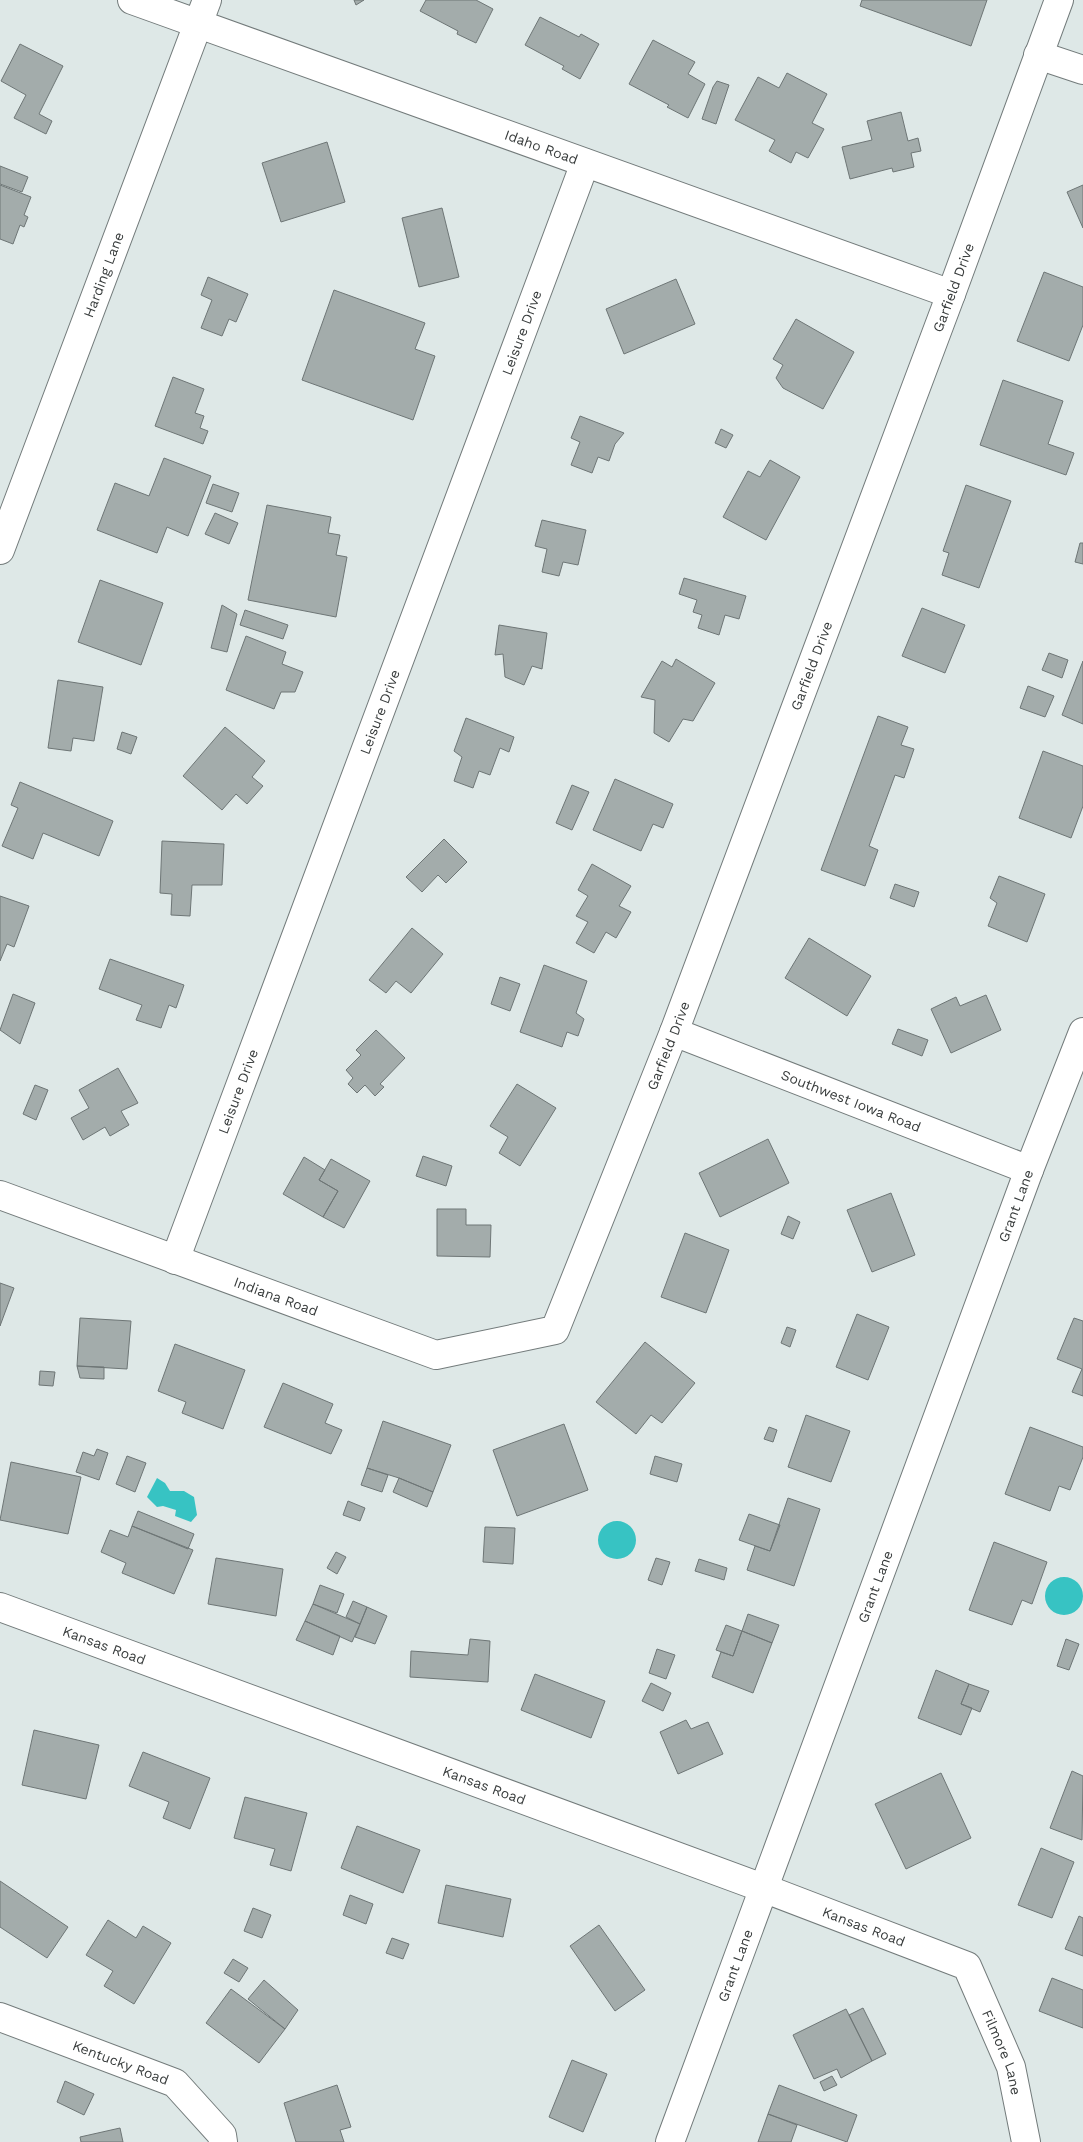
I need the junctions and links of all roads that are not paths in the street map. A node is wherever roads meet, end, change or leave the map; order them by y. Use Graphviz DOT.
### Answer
graph roads {
  1 [pos="132,0"];
  2 [pos="1059,0"];
  3 [pos="202,12"];
  4 [pos="1038,55"];
  5 [pos="1083,70"];
  6 [pos="585,164"];
  7 [pos="951,294"];
  8 [pos="0,550"];
  9 [pos="674,1032"];
  10 [pos="1083,1032"];
  11 [pos="1030,1170"];
  12 [pos="0,1195"];
  13 [pos="175,1260"];
  14 [pos="555,1330"];
  15 [pos="0,1607"];
  16 [pos="763,1888"];
  17 [pos="967,1966"];
  18 [pos="0,2016"];
  19 [pos="223,2138"];
  20 [pos="670,2142"];
  21 [pos="1026,2142"];
  1 -- 3 [label="street, Idaho Road"];
  2 -- 4 [label="street, Garfield Drive"];
  3 -- 6 [label="street, Idaho Road"];
  3 -- 8 [label="street, Harding Lane"];
  4 -- 5 [label="street"];
  4 -- 7 [label="street, Garfield Drive"];
  6 -- 7 [label="street, Idaho Road"];
  6 -- 13 [label="street, Leisure Drive"];
  7 -- 9 [label="street, Garfield Drive"];
  9 -- 11 [label="street, Southwest Iowa Road"];
  9 -- 14 [label="street, Garfield Drive"];
  10 -- 11 [label="street, Grant Lane"];
  11 -- 16 [label="street, Grant Lane"];
  12 -- 13 [label="street, Indiana Road"];
  13 -- 14 [label="street, Indiana Road"];
  15 -- 16 [label="street, Kansas Road"];
  16 -- 17 [label="street, Kansas Road"];
  16 -- 20 [label="street, Grant Lane"];
  17 -- 21 [label="street, Filmore Lane"];
  18 -- 19 [label="street, Kentucky Road"];
}
